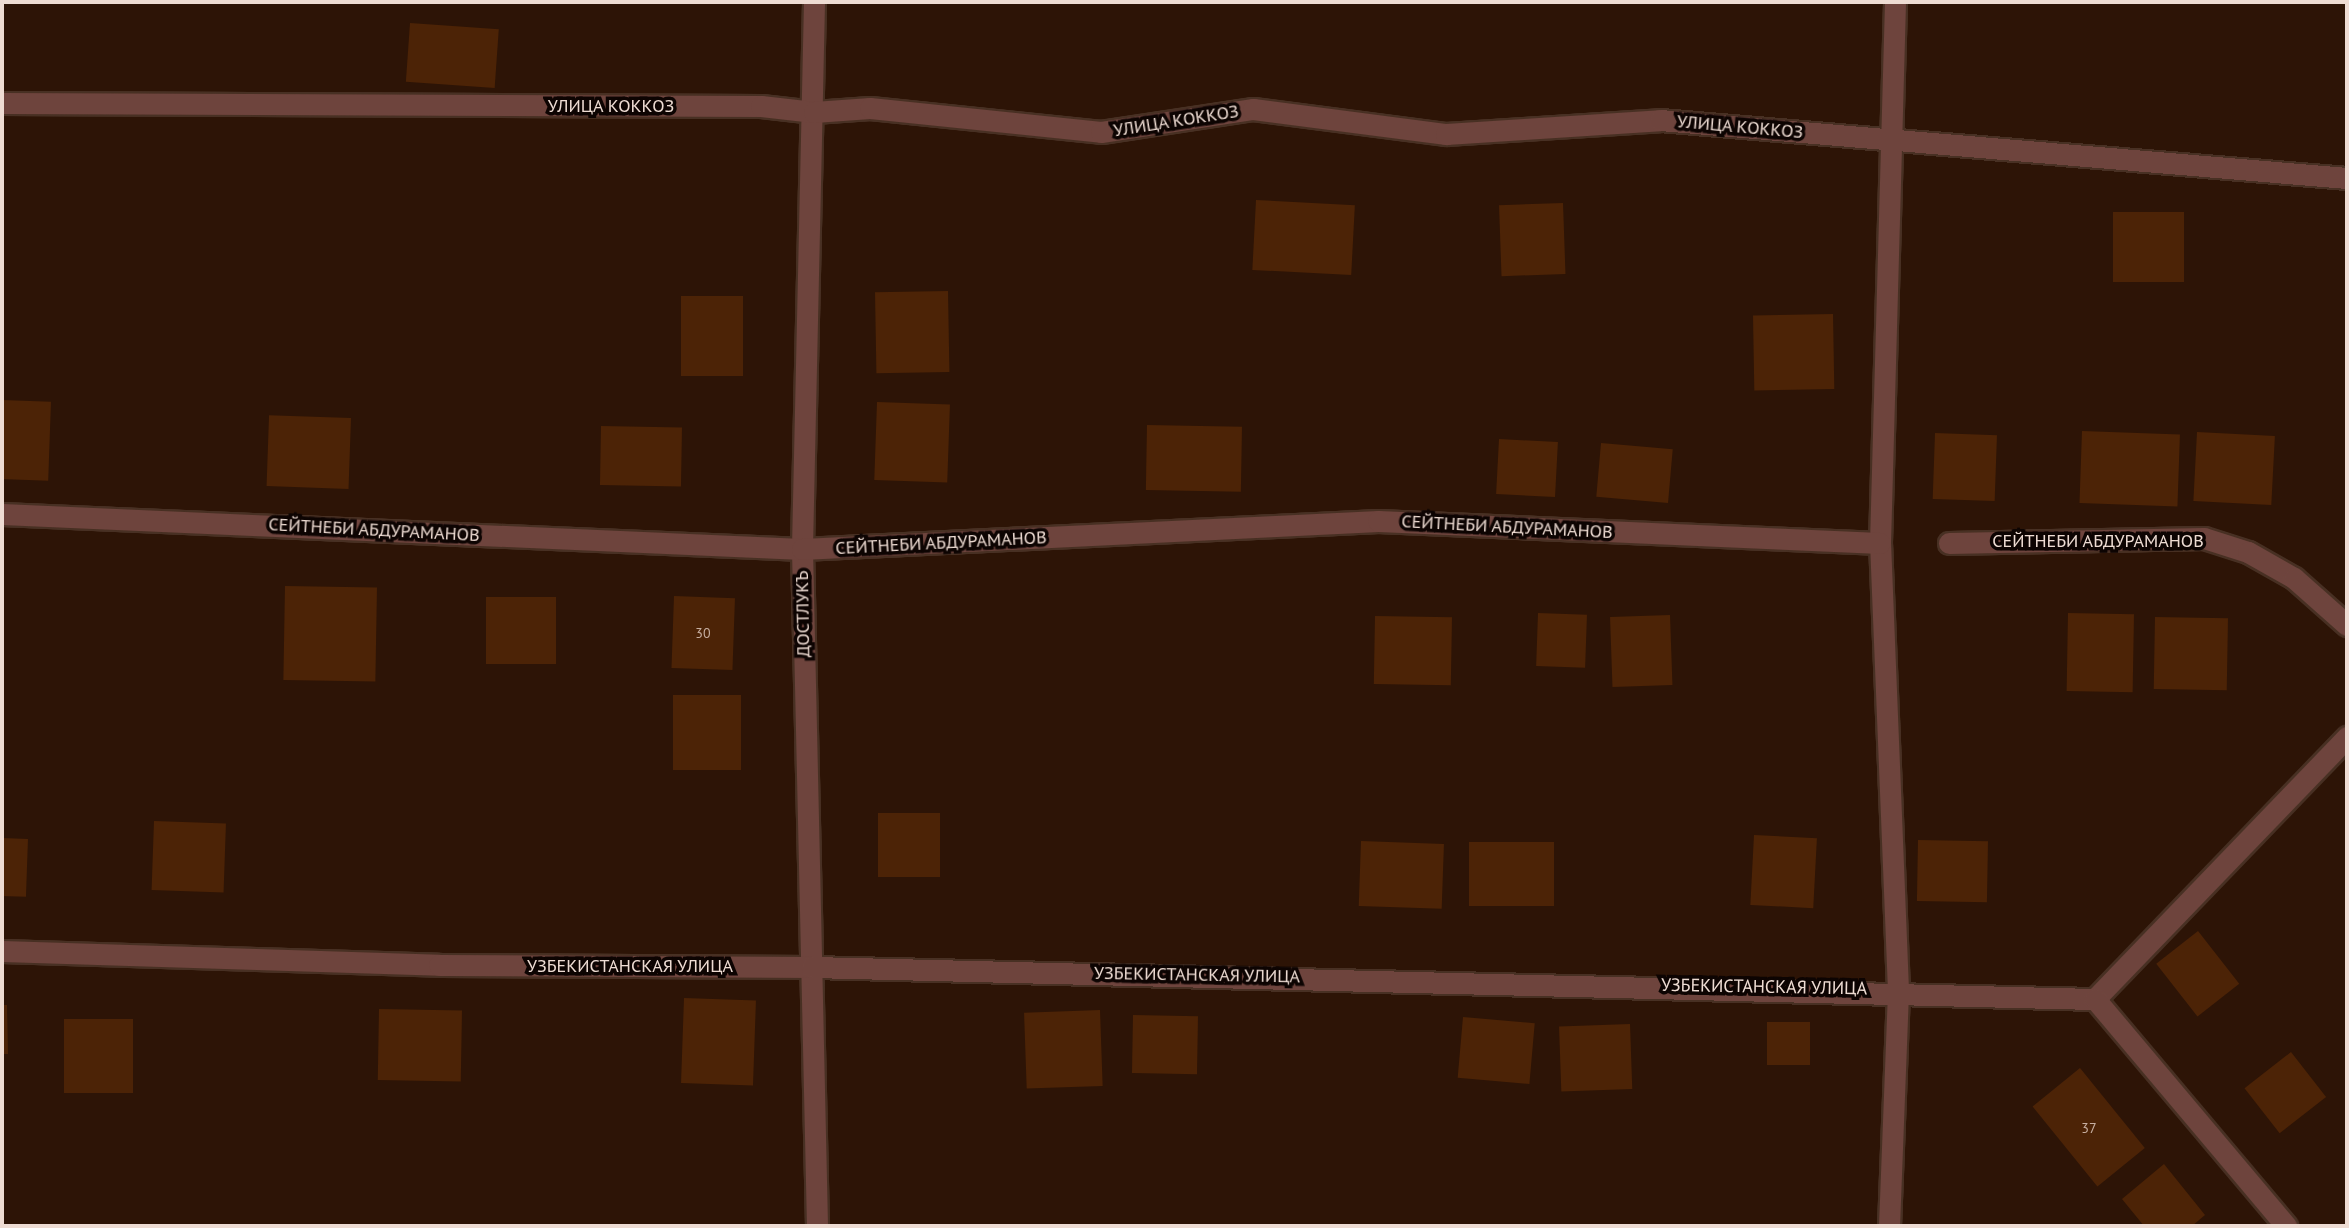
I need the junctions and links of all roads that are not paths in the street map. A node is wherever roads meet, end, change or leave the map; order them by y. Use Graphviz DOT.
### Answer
graph roads {
  1 [pos="814,2"];
  2 [pos="1895,2"];
  3 [pos="2,103"];
  4 [pos="814,112"];
  5 [pos="1894,142"];
  6 [pos="2347,178"];
  7 [pos="2,513"];
  8 [pos="1880,543"];
  9 [pos="1948,543"];
  10 [pos="802,550"];
  11 [pos="2347,625"];
  12 [pos="2347,737"];
  13 [pos="2,951"];
  14 [pos="812,967"];
  15 [pos="1898,990"];
  16 [pos="2095,999"];
  17 [pos="817,1226"];
  18 [pos="1889,1226"];
  19 [pos="2286,1226"];
  1 -- 4 [label="street, ДОСТЛУКЪ"];
  2 -- 5 [label="street"];
  3 -- 4 [label="street, УЛИЦА КОККОЗ"];
  4 -- 5 [label="street, УЛИЦА КОККОЗ"];
  4 -- 10 [label="street, ДОСТЛУКЪ"];
  5 -- 6 [label="street, УЛИЦА КОККОЗ"];
  5 -- 8 [label="street"];
  7 -- 10 [label="street, СЕЙТНЕБИ АБДУРАМАНОВ"];
  8 -- 10 [label="street, СЕЙТНЕБИ АБДУРАМАНОВ"];
  8 -- 15 [label="street"];
  9 -- 11 [label="street, СЕЙТНЕБИ АБДУРАМАНОВ"];
  10 -- 14 [label="street, ДОСТЛУКЪ"];
  12 -- 16 [label="street"];
  13 -- 14 [label="street, УЗБЕКИСТАНСКАЯ УЛИЦА"];
  14 -- 15 [label="street, УЗБЕКИСТАНСКАЯ УЛИЦА"];
  14 -- 17 [label="street, ДОСТЛУКЪ"];
  15 -- 16 [label="street, УЗБЕКИСТАНСКАЯ УЛИЦА"];
  15 -- 18 [label="street"];
  16 -- 19 [label="street"];
}
